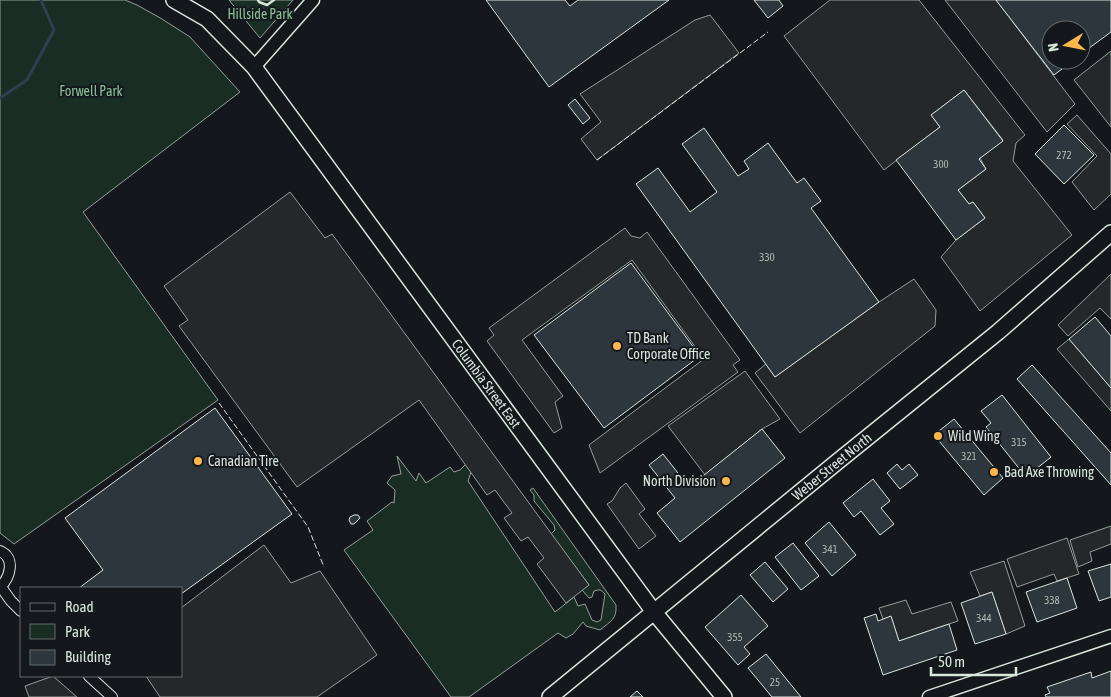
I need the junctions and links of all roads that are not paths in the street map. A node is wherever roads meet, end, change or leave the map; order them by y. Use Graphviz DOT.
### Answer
graph roads {
  1 [pos="174,0"];
  2 [pos="313,0"];
  3 [pos="254,66"];
  4 [pos="1111,233"];
  5 [pos="0,551"];
  6 [pos="0,587"];
  7 [pos="20,610"];
  8 [pos="654,612"];
  9 [pos="1111,636"];
  10 [pos="90,677"];
  11 [pos="112,697"];
  12 [pos="550,697"];
  13 [pos="724,697"];
  14 [pos="930,697"];
  1 -- 3 [label="main road, Columbia Street East"];
  2 -- 3 [label="street"];
  3 -- 8 [label="main road, Columbia Street East"];
  4 -- 8 [label="main road, Weber Street North"];
  5 -- 6 [label="street"];
  6 -- 7 [label="street"];
  8 -- 12 [label="main road, Weber Street North"];
  8 -- 13 [label="main road, Columbia Street East"];
  9 -- 14 [label="street"];
  10 -- 11 [label="street"];
}
